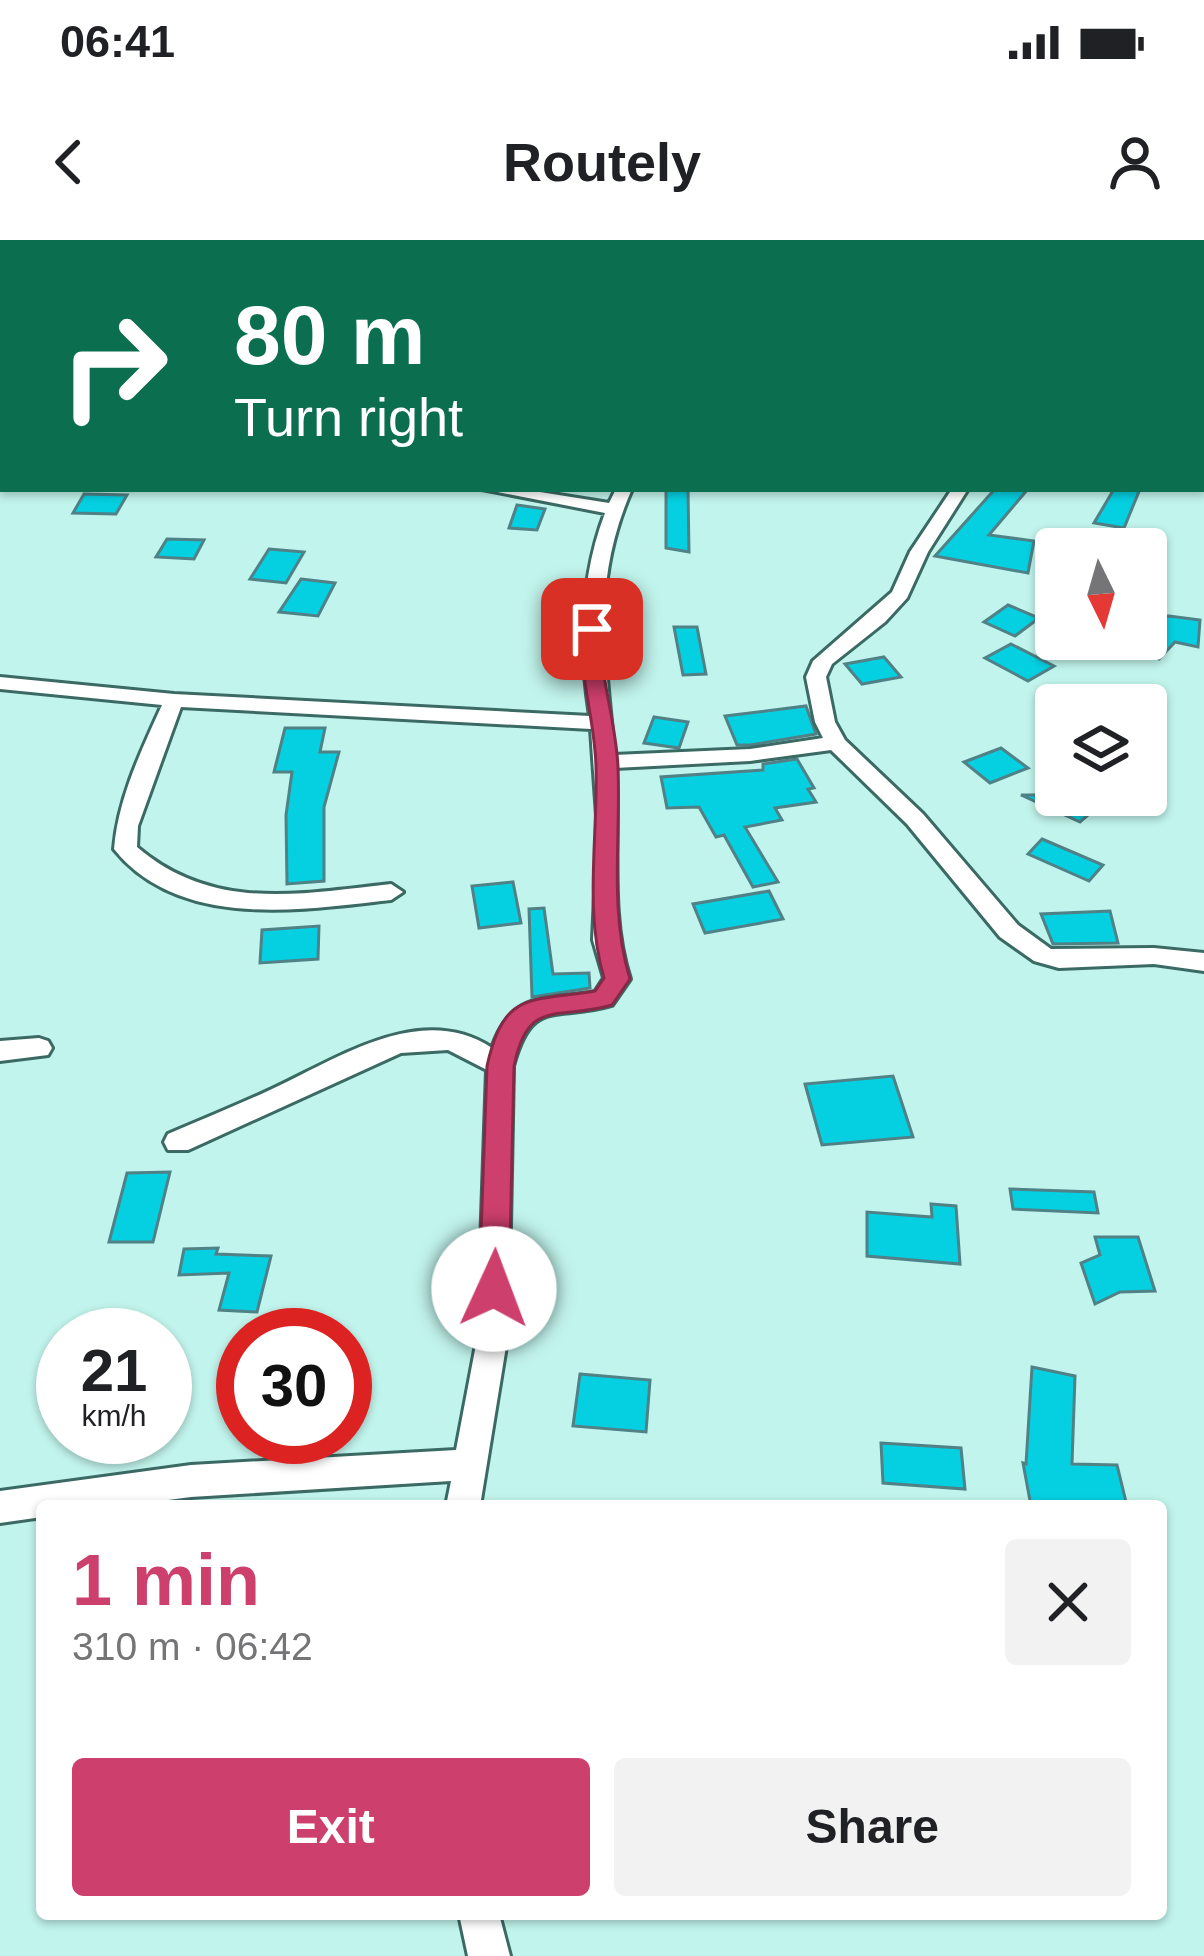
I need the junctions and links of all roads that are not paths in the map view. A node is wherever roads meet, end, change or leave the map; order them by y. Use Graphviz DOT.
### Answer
graph roads {
  1 [pos="529,492"];
  2 [pos="958,492"];
  3 [pos="619,499"];
  4 [pos="0,682"];
  5 [pos="174,700"];
  6 [pos="601,718"];
  7 [pos="836,743"];
  8 [pos="607,762"];
  9 [pos="391,892"];
  10 [pos="1204,962"];
  11 [pos="39,1048"];
  12 [pos="0,1052"];
  13 [pos="500,1066"];
  14 [pos="178,1142"];
  15 [pos="473,1464"];
  16 [pos="51,1500"];
  17 [pos="464,1500"];
  18 [pos="36,1502"];
  19 [pos="0,1507"];
  20 [pos="480,1920"];
  21 [pos="489,1956"];
  1 -- 3 [label="street"];
  2 -- 7 [label="street"];
  3 -- 6 [label="street"];
  4 -- 5 [label="street"];
  5 -- 6 [label="street"];
  5 -- 9 [label="street"];
  6 -- 8 [label="street"];
  7 -- 8 [label="street"];
  7 -- 10 [label="street"];
  8 -- 13 [label="street"];
  11 -- 12 [label="street"];
  13 -- 14 [label="street"];
  13 -- 15 [label="street"];
  15 -- 16 [label="street"];
  15 -- 17 [label="street"];
  18 -- 19 [label="street"];
  20 -- 21 [label="street"];
}
